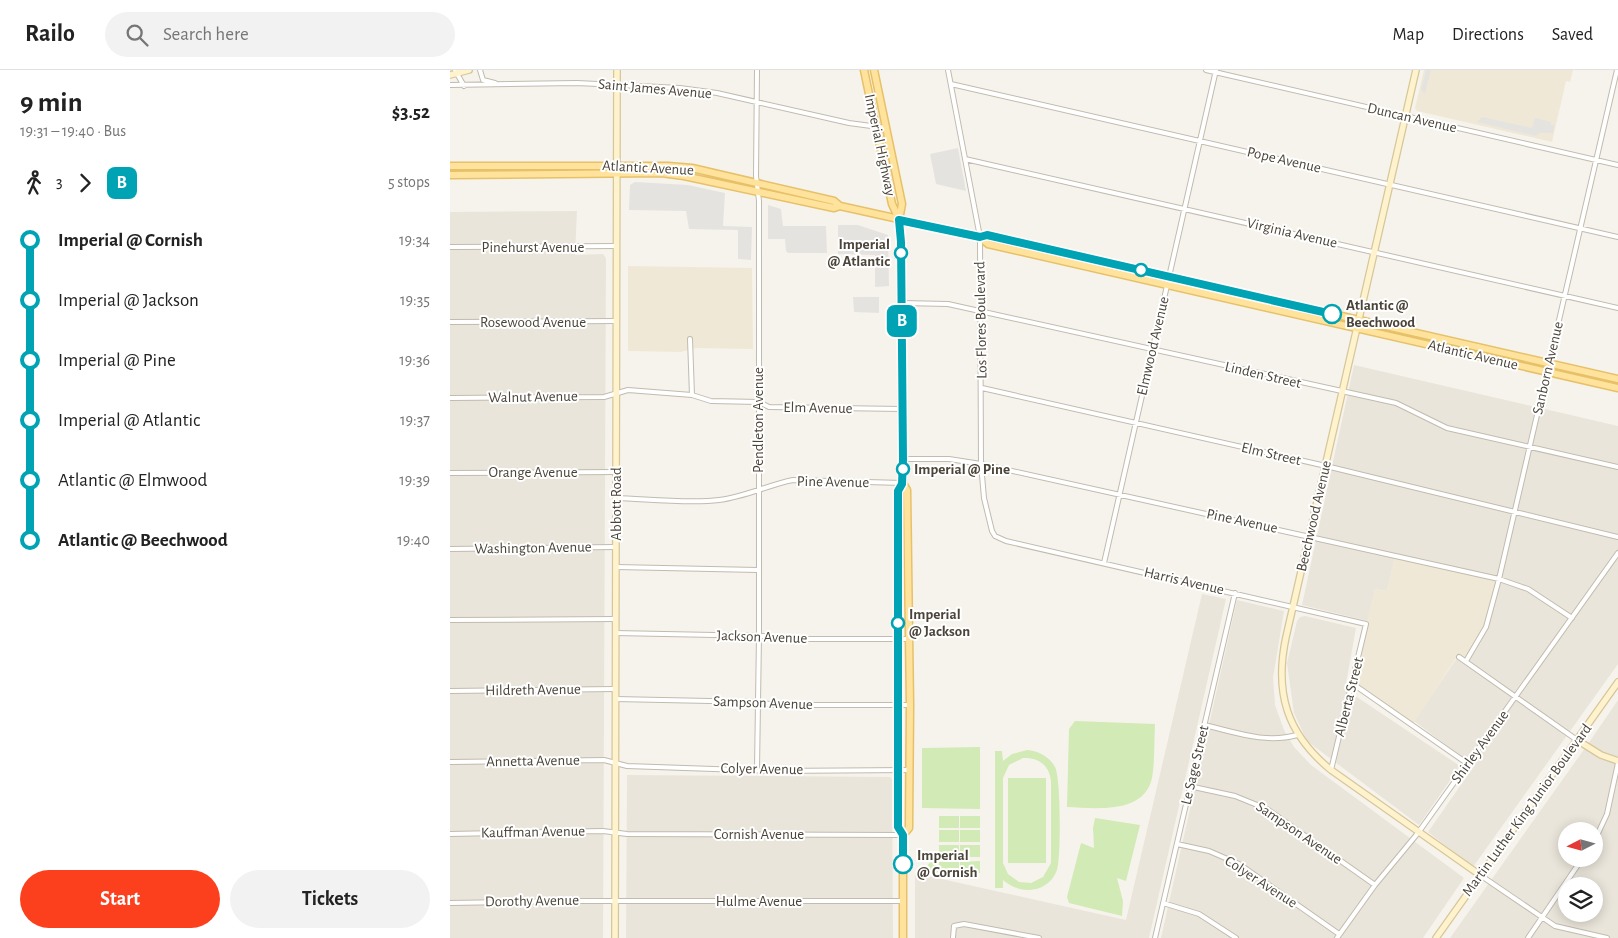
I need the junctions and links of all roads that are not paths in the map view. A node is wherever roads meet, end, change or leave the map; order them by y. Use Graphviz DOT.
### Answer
graph roads {
  1 [pos="469,70"];
  2 [pos="480,70"];
  3 [pos="617,70"];
  4 [pos="757,70"];
  5 [pos="864,70"];
  6 [pos="874,70"];
  7 [pos="948,70"];
  8 [pos="1206,70"];
  9 [pos="1416,70"];
  10 [pos="1617,70"];
  11 [pos="1216,71"];
  12 [pos="454,73"];
  13 [pos="500,84"];
  14 [pos="617,84"];
  15 [pos="950,84"];
  16 [pos="450,85"];
  17 [pos="464,86"];
  18 [pos="757,103"];
  19 [pos="1406,116"];
  20 [pos="876,128"];
  21 [pos="886,128"];
  22 [pos="1200,141"];
  23 [pos="965,159"];
  24 [pos="1596,160"];
  25 [pos="1618,165"];
  26 [pos="450,166"];
  27 [pos="616,169"];
  28 [pos="450,175"];
  29 [pos="1390,184"];
  30 [pos="758,188"];
  31 [pos="1184,208"];
  32 [pos="899,220"];
  33 [pos="1580,228"];
  34 [pos="980,237"];
  35 [pos="1618,237"];
  36 [pos="616,246"];
  37 [pos="450,247"];
  38 [pos="1374,252"];
  39 [pos="1169,276"];
  40 [pos="1167,284"];
  41 [pos="1565,296"];
  42 [pos="902,303"];
  43 [pos="1618,308"];
  44 [pos="982,311"];
  45 [pos="616,321"];
  46 [pos="450,322"];
  47 [pos="1358,324"];
  48 [pos="690,339"];
  49 [pos="1152,350"];
  50 [pos="1549,364"];
  51 [pos="1547,371"];
  52 [pos="1618,380"];
  53 [pos="982,388"];
  54 [pos="1618,388"];
  55 [pos="1342,393"];
  56 [pos="616,394"];
  57 [pos="692,395"];
  58 [pos="450,398"];
  59 [pos="759,402"];
  60 [pos="903,409"];
  61 [pos="1135,424"];
  62 [pos="1530,447"];
  63 [pos="903,459"];
  64 [pos="981,464"];
  65 [pos="1326,466"];
  66 [pos="1618,467"];
  67 [pos="450,472"];
  68 [pos="616,472"];
  69 [pos="902,484"];
  70 [pos="758,490"];
  71 [pos="1119,495"];
  72 [pos="616,498"];
  73 [pos="1515,511"];
  74 [pos="1310,536"];
  75 [pos="1618,537"];
  76 [pos="1001,539"];
  77 [pos="616,547"];
  78 [pos="450,549"];
  79 [pos="1618,553"];
  80 [pos="1104,563"];
  81 [pos="616,567"];
  82 [pos="758,570"];
  83 [pos="1499,579"];
  84 [pos="1234,593"];
  85 [pos="1293,606"];
  86 [pos="1572,618"];
  87 [pos="616,619"];
  88 [pos="450,620"];
  89 [pos="1366,624"];
  90 [pos="615,633"];
  91 [pos="759,636"];
  92 [pos="898,639"];
  93 [pos="909,639"];
  94 [pos="1459,657"];
  95 [pos="1466,661"];
  96 [pos="1618,682"];
  97 [pos="1353,684"];
  98 [pos="615,689"];
  99 [pos="450,691"];
  100 [pos="1516,697"];
  101 [pos="615,699"];
  102 [pos="758,702"];
  103 [pos="898,704"];
  104 [pos="910,705"];
  105 [pos="1204,725"];
  106 [pos="1297,735"];
  107 [pos="1577,740"];
  108 [pos="450,762"];
  109 [pos="1618,762"];
  110 [pos="615,764"];
  111 [pos="1468,764"];
  112 [pos="757,769"];
  113 [pos="898,770"];
  114 [pos="909,770"];
  115 [pos="1331,770"];
  116 [pos="1190,786"];
  117 [pos="1603,823"];
  118 [pos="615,832"];
  119 [pos="1418,833"];
  120 [pos="450,834"];
  121 [pos="903,835"];
  122 [pos="1177,844"];
  123 [pos="1576,868"];
  124 [pos="1480,875"];
  125 [pos="1375,885"];
  126 [pos="615,901"];
  127 [pos="903,901"];
  128 [pos="450,903"];
  129 [pos="1163,903"];
  130 [pos="1541,917"];
  131 [pos="1338,936"];
  132 [pos="615,938"];
  133 [pos="903,938"];
  134 [pos="953,938"];
  135 [pos="1039,938"];
  136 [pos="1155,938"];
  137 [pos="1236,938"];
  138 [pos="1436,938"];
  139 [pos="1528,938"];
  140 [pos="1607,938"];
  1 -- 12 [label="street"];
  2 -- 13 [label="street"];
  3 -- 14 [label="street, Abbott Road"];
  4 -- 18 [label="street, Pendleton Avenue"];
  5 -- 20 [label="main road, Imperial Highway"];
  6 -- 21 [label="main road, Imperial Highway"];
  7 -- 15 [label="street, Los Flores Boulevard"];
  8 -- 11 [label="street, Duncan Avenue"];
  9 -- 19 [label="street, Beechwood Avenue"];
  10 -- 24 [label="street, Sanborn Avenue"];
  11 -- 19 [label="street, Duncan Avenue"];
  11 -- 22 [label="street, Elmwood Avenue"];
  12 -- 17 [label="street"];
  13 -- 14 [label="street, Saint James Avenue"];
  13 -- 17 [label="street, Saint James Avenue"];
  14 -- 18 [label="street, Saint James Avenue"];
  14 -- 27 [label="street, Abbott Road"];
  15 -- 22 [label="street, Pope Avenue"];
  15 -- 23 [label="street, Los Flores Boulevard"];
  16 -- 17 [label="street, Saint James Avenue"];
  18 -- 20 [label="street, Saint James Avenue"];
  18 -- 30 [label="street, Pendleton Avenue"];
  19 -- 24 [label="street, Duncan Avenue"];
  19 -- 29 [label="street, Beechwood Avenue"];
  20 -- 21 [label="street, Saint James Avenue"];
  20 -- 32 [label="main road, Imperial Highway"];
  21 -- 32 [label="main road, Imperial Highway"];
  22 -- 29 [label="street, Pope Avenue"];
  22 -- 31 [label="street, Elmwood Avenue"];
  23 -- 31 [label="street, Virginia Avenue"];
  23 -- 34 [label="street, Los Flores Boulevard"];
  24 -- 25 [label="street, Duncan Avenue"];
  24 -- 33 [label="street, Sanborn Avenue"];
  26 -- 27 [label="main road, Atlantic Avenue"];
  27 -- 28 [label="main road, Atlantic Avenue"];
  27 -- 30 [label="main road, Atlantic Avenue"];
  27 -- 36 [label="street, Abbott Road"];
  29 -- 33 [label="street, Pope Avenue"];
  29 -- 38 [label="street, Beechwood Avenue"];
  30 -- 32 [label="main road, Atlantic Avenue"];
  30 -- 59 [label="street, Pendleton Avenue"];
  31 -- 38 [label="street, Virginia Avenue"];
  31 -- 39 [label="street, Elmwood Avenue"];
  32 -- 34 [label="main road, Atlantic Avenue"];
  32 -- 42 [label="main road, Imperial Highway"];
  33 -- 35 [label="street, Pope Avenue"];
  33 -- 41 [label="street, Sanborn Avenue"];
  34 -- 39 [label="main road, Atlantic Avenue"];
  34 -- 40 [label="main road, Atlantic Avenue"];
  34 -- 44 [label="street, Los Flores Boulevard"];
  36 -- 37 [label="street, Pinehurst Avenue"];
  36 -- 45 [label="street, Abbott Road"];
  38 -- 41 [label="street, Virginia Avenue"];
  38 -- 47 [label="street, Beechwood Avenue"];
  39 -- 40 [label="street, Elmwood Avenue"];
  39 -- 47 [label="main road, Atlantic Avenue"];
  40 -- 47 [label="main road, Atlantic Avenue"];
  40 -- 49 [label="street, Elmwood Avenue"];
  41 -- 43 [label="street, Virginia Avenue"];
  41 -- 50 [label="street, Sanborn Avenue"];
  42 -- 44 [label="street, Linden Street"];
  42 -- 60 [label="main road, Imperial Highway"];
  44 -- 49 [label="street, Linden Street"];
  44 -- 53 [label="street, Los Flores Boulevard"];
  45 -- 46 [label="street, Rosewood Avenue"];
  45 -- 56 [label="street, Abbott Road"];
  47 -- 50 [label="main road, Atlantic Avenue"];
  47 -- 51 [label="main road, Atlantic Avenue"];
  47 -- 55 [label="street, Beechwood Avenue"];
  48 -- 57 [label="street"];
  49 -- 55 [label="street, Linden Street"];
  49 -- 61 [label="street, Elmwood Avenue"];
  50 -- 51 [label="street, Sanborn Avenue"];
  50 -- 52 [label="main road, Atlantic Avenue"];
  51 -- 54 [label="main road, Atlantic Avenue"];
  51 -- 62 [label="street, Sanborn Avenue"];
  53 -- 61 [label="street, Elm Street"];
  53 -- 64 [label="street, Los Flores Boulevard"];
  55 -- 62 [label="street, Linden Street"];
  55 -- 65 [label="street, Beechwood Avenue"];
  56 -- 57 [label="street, Elm Avenue"];
  56 -- 58 [label="street, Walnut Avenue"];
  56 -- 68 [label="street, Abbott Road"];
  57 -- 59 [label="street, Elm Avenue"];
  59 -- 60 [label="street, Elm Avenue"];
  59 -- 70 [label="street, Pendleton Avenue"];
  60 -- 63 [label="main road, Imperial Highway"];
  61 -- 65 [label="street, Elm Street"];
  61 -- 71 [label="street, Elmwood Avenue"];
  62 -- 66 [label="street, Linden Street"];
  62 -- 73 [label="street, Sanborn Avenue"];
  63 -- 64 [label="street, Pine Avenue"];
  63 -- 69 [label="main road, Imperial Highway"];
  64 -- 71 [label="street, Pine Avenue"];
  64 -- 76 [label="street, Los Flores Boulevard"];
  65 -- 73 [label="street, Elm Street"];
  65 -- 74 [label="street, Beechwood Avenue"];
  67 -- 68 [label="street, Orange Avenue"];
  68 -- 72 [label="street, Abbott Road"];
  69 -- 70 [label="street, Pine Avenue"];
  69 -- 92 [label="main road, Imperial Highway"];
  69 -- 93 [label="main road, Imperial Highway"];
  70 -- 72 [label="street, Pine Avenue"];
  70 -- 82 [label="street, Pendleton Avenue"];
  71 -- 74 [label="street, Pine Avenue"];
  71 -- 80 [label="street, Elmwood Avenue"];
  72 -- 77 [label="street, Abbott Road"];
  73 -- 75 [label="street, Elm Street"];
  73 -- 83 [label="street, Sanborn Avenue"];
  74 -- 83 [label="street, Pine Avenue"];
  74 -- 85 [label="street, Beechwood Avenue"];
  76 -- 80 [label="street, Harris Avenue"];
  77 -- 78 [label="street, Washington Avenue"];
  77 -- 81 [label="street, Abbott Road"];
  79 -- 86 [label="street, Shirley Avenue"];
  80 -- 84 [label="street, Harris Avenue"];
  81 -- 82 [label="street"];
  81 -- 87 [label="street, Abbott Road"];
  82 -- 91 [label="street, Pendleton Avenue"];
  83 -- 86 [label="street, Pine Avenue"];
  83 -- 95 [label="street, Sanborn Avenue"];
  84 -- 85 [label="street, Harris Avenue"];
  84 -- 105 [label="street, Le Sage Street"];
  85 -- 89 [label="street, Harris Avenue"];
  85 -- 106 [label="street, Beechwood Avenue"];
  86 -- 100 [label="street, Shirley Avenue"];
  87 -- 88 [label="street"];
  87 -- 90 [label="street, Abbott Road"];
  89 -- 97 [label="street, Alberta Street"];
  90 -- 91 [label="street, Jackson Avenue"];
  90 -- 98 [label="street, Abbott Road"];
  91 -- 92 [label="street, Jackson Avenue"];
  91 -- 102 [label="street, Pendleton Avenue"];
  92 -- 93 [label="street, Jackson Avenue"];
  92 -- 103 [label="main road, Imperial Highway"];
  93 -- 104 [label="main road, Imperial Highway"];
  94 -- 95 [label="street"];
  95 -- 100 [label="street"];
  96 -- 107 [label="street, Martin Luther King Junior Boulevard"];
  97 -- 111 [label="street"];
  97 -- 115 [label="street, Alberta Street"];
  98 -- 99 [label="street, Hildreth Avenue"];
  98 -- 101 [label="street, Abbott Road"];
  100 -- 107 [label="street"];
  100 -- 111 [label="street, Shirley Avenue"];
  101 -- 102 [label="street, Sampson Avenue"];
  101 -- 110 [label="street, Abbott Road"];
  102 -- 103 [label="street, Sampson Avenue"];
  102 -- 112 [label="street, Pendleton Avenue"];
  103 -- 104 [label="street, Sampson Avenue"];
  103 -- 113 [label="main road, Imperial Highway"];
  104 -- 114 [label="main road, Imperial Highway"];
  105 -- 106 [label="street"];
  105 -- 116 [label="street, Le Sage Street"];
  106 -- 115 [label="street, Beechwood Avenue"];
  107 -- 109 [label="street"];
  107 -- 124 [label="street, Martin Luther King Junior Boulevard"];
  108 -- 110 [label="street, Annetta Avenue"];
  109 -- 117 [label="street"];
  110 -- 112 [label="street, Colyer Avenue"];
  110 -- 118 [label="street, Abbott Road"];
  111 -- 119 [label="street, Shirley Avenue"];
  112 -- 113 [label="street, Colyer Avenue"];
  113 -- 114 [label="street, Colyer Avenue"];
  113 -- 121 [label="main road, Imperial Highway"];
  114 -- 121 [label="main road, Imperial Highway"];
  115 -- 119 [label="street, Beechwood Avenue"];
  116 -- 122 [label="street, Le Sage Street"];
  116 -- 125 [label="street, Sampson Avenue"];
  118 -- 120 [label="street, Kauffman Avenue"];
  118 -- 121 [label="street, Cornish Avenue"];
  118 -- 126 [label="street, Abbott Road"];
  119 -- 124 [label="street, Beechwood Avenue"];
  119 -- 125 [label="street, Shirley Avenue"];
  121 -- 127 [label="main road, Imperial Highway"];
  122 -- 129 [label="street, Le Sage Street"];
  122 -- 131 [label="street, Colyer Avenue"];
  123 -- 130 [label="street"];
  124 -- 130 [label="street"];
  124 -- 138 [label="street, Martin Luther King Junior Boulevard"];
  125 -- 131 [label="street, Shirley Avenue"];
  126 -- 127 [label="street, Hulme Avenue"];
  126 -- 128 [label="street, Dorothy Avenue"];
  126 -- 132 [label="street, Abbott Road"];
  127 -- 133 [label="main road, Imperial Highway"];
  129 -- 136 [label="street, Le Sage Street"];
  129 -- 137 [label="street"];
  130 -- 139 [label="street"];
  130 -- 140 [label="street"];
  134 -- 135 [label="street"];
}
